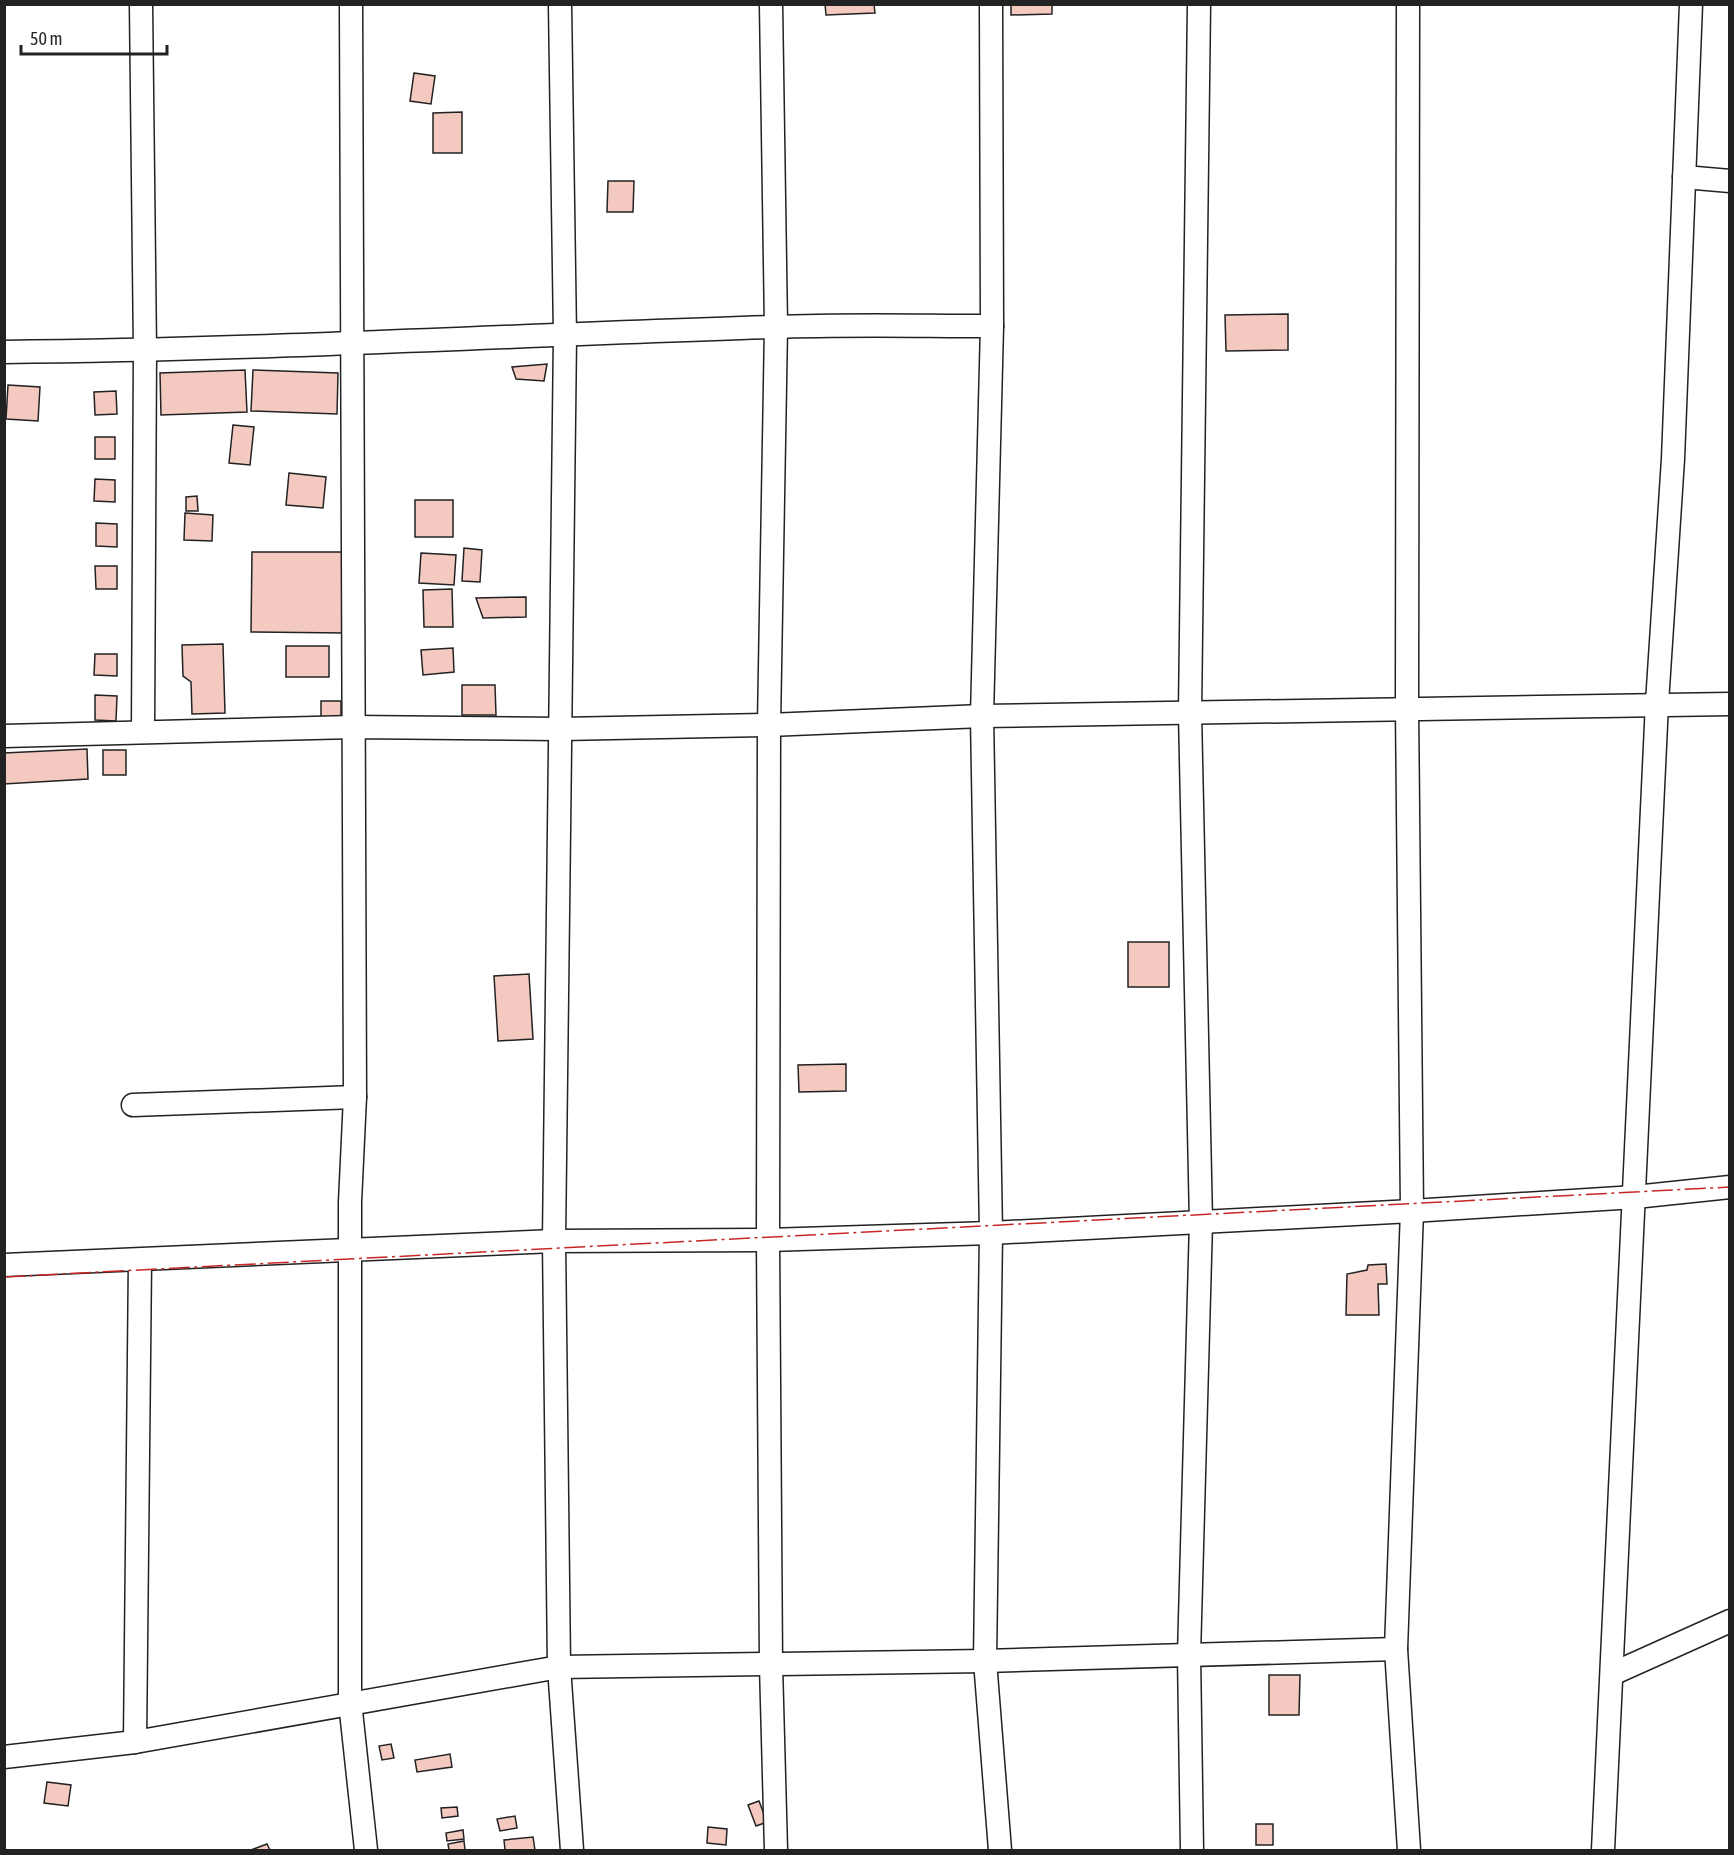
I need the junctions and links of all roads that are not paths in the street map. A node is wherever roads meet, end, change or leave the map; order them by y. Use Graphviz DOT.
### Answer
graph roads {
  1 [pos="141,4"];
  2 [pos="351,4"];
  3 [pos="560,4"];
  4 [pos="771,4"];
  5 [pos="991,4"];
  6 [pos="1199,4"];
  7 [pos="1408,4"];
  8 [pos="1691,4"];
  9 [pos="1684,177"];
  10 [pos="1730,181"];
  11 [pos="992,326"];
  12 [pos="776,327"];
  13 [pos="565,336"];
  14 [pos="352,344"];
  15 [pos="145,351"];
  16 [pos="4,352"];
  17 [pos="1657,703"];
  18 [pos="1730,704"];
  19 [pos="1407,708"];
  20 [pos="1190,713"];
  21 [pos="982,716"];
  22 [pos="769,725"];
  23 [pos="354,727"];
  24 [pos="561,729"];
  25 [pos="143,731"];
  26 [pos="4,736"];
  27 [pos="355,1097"];
  28 [pos="133,1105"];
  29 [pos="1730,1187"];
  30 [pos="1635,1197"];
  31 [pos="1412,1211"];
  32 [pos="1201,1222"];
  33 [pos="991,1233"];
  34 [pos="768,1240"];
  35 [pos="554,1241"];
  36 [pos="351,1250"];
  37 [pos="140,1260"];
  38 [pos="4,1265"];
  39 [pos="1730,1621"];
  40 [pos="1396,1649"];
  41 [pos="1189,1655"];
  42 [pos="985,1661"];
  43 [pos="771,1665"];
  44 [pos="559,1666"];
  45 [pos="1612,1674"];
  46 [pos="350,1702"];
  47 [pos="135,1742"];
  48 [pos="4,1757"];
  49 [pos="366,1851"];
  50 [pos="572,1851"];
  51 [pos="776,1851"];
  52 [pos="1000,1851"];
  53 [pos="1192,1851"];
  54 [pos="1408,1851"];
  55 [pos="1603,1851"];
  1 -- 15 [label="street"];
  2 -- 14 [label="street"];
  3 -- 13 [label="street"];
  4 -- 12 [label="street"];
  5 -- 11 [label="street"];
  6 -- 20 [label="street"];
  7 -- 19 [label="street"];
  8 -- 9 [label="street"];
  9 -- 10 [label="street"];
  9 -- 17 [label="street"];
  11 -- 12 [label="street"];
  11 -- 21 [label="street"];
  12 -- 13 [label="street"];
  12 -- 22 [label="street"];
  13 -- 14 [label="street"];
  13 -- 24 [label="street"];
  14 -- 15 [label="street"];
  14 -- 23 [label="street"];
  15 -- 16 [label="street"];
  15 -- 25 [label="street"];
  17 -- 18 [label="street"];
  17 -- 19 [label="street"];
  17 -- 30 [label="street"];
  19 -- 20 [label="street"];
  19 -- 31 [label="street"];
  20 -- 21 [label="street"];
  20 -- 32 [label="street"];
  21 -- 22 [label="street"];
  21 -- 33 [label="street"];
  22 -- 24 [label="street"];
  22 -- 34 [label="street"];
  23 -- 24 [label="street"];
  23 -- 25 [label="street"];
  23 -- 27 [label="street"];
  24 -- 35 [label="street"];
  25 -- 26 [label="street"];
  27 -- 28 [label="street"];
  27 -- 36 [label="street"];
  29 -- 30 [label="street"];
  30 -- 31 [label="street"];
  30 -- 45 [label="street"];
  31 -- 32 [label="street"];
  31 -- 40 [label="street"];
  32 -- 33 [label="street"];
  32 -- 41 [label="street"];
  33 -- 34 [label="street"];
  33 -- 42 [label="street"];
  34 -- 35 [label="street"];
  34 -- 43 [label="street"];
  35 -- 36 [label="street"];
  35 -- 44 [label="street"];
  36 -- 37 [label="street"];
  36 -- 46 [label="street"];
  37 -- 38 [label="street"];
  37 -- 47 [label="street"];
  39 -- 45 [label="street"];
  40 -- 41 [label="street"];
  40 -- 54 [label="street"];
  41 -- 42 [label="street"];
  41 -- 53 [label="street"];
  42 -- 43 [label="street"];
  42 -- 52 [label="street"];
  43 -- 44 [label="street"];
  43 -- 51 [label="street"];
  44 -- 46 [label="street"];
  44 -- 50 [label="street"];
  45 -- 55 [label="street"];
  46 -- 47 [label="street"];
  46 -- 49 [label="street"];
  47 -- 48 [label="street"];
}
